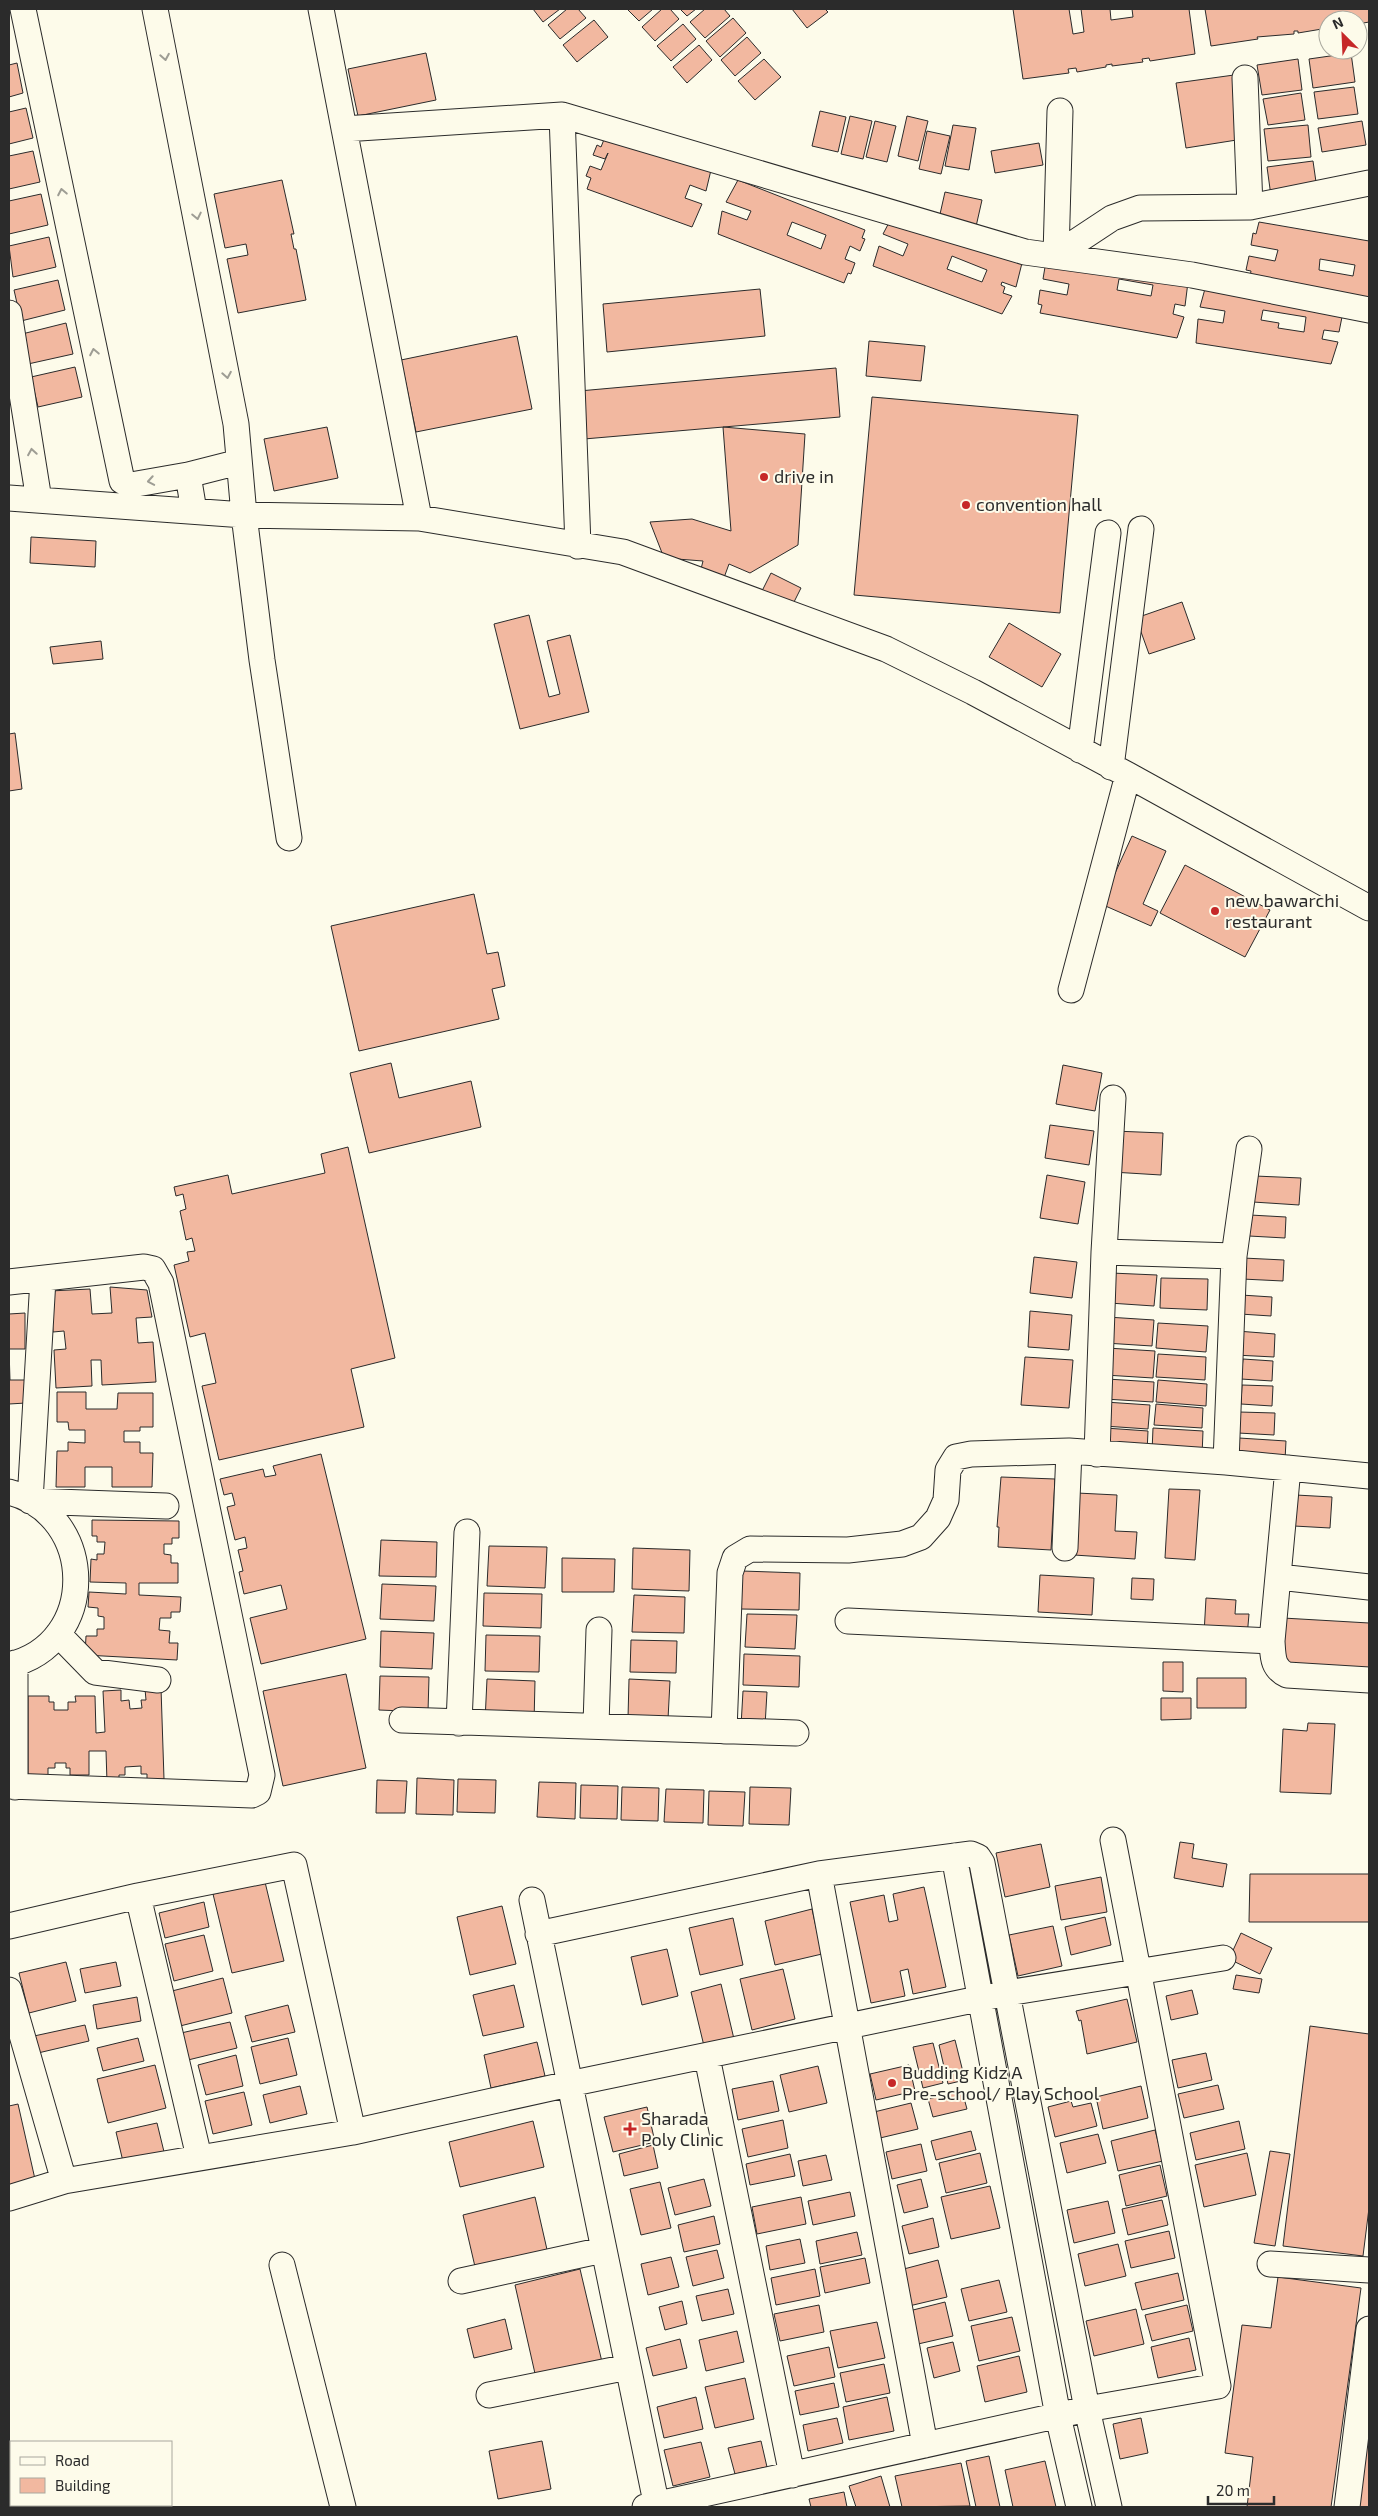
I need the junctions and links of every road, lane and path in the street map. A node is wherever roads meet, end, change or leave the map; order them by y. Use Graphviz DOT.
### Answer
graph roads {
  1 [pos="155,9"];
  2 [pos="321,9"];
  3 [pos="15,21"];
  4 [pos="1245,78"];
  5 [pos="1060,111"];
  6 [pos="562,115"];
  7 [pos="344,129"];
  8 [pos="1369,182"];
  9 [pos="1250,207"];
  10 [pos="1056,255"];
  11 [pos="1369,310"];
  12 [pos="9,313"];
  13 [pos="239,462"];
  14 [pos="188,475"];
  15 [pos="9,498"];
  16 [pos="40,500"];
  17 [pos="194,511"];
  18 [pos="244,515"];
  19 [pos="419,518"];
  20 [pos="1141,528"];
  21 [pos="1108,533"];
  22 [pos="578,546"];
  23 [pos="1080,750"];
  24 [pos="1120,771"];
  25 [pos="289,838"];
  26 [pos="1369,908"];
  27 [pos="1071,990"];
  28 [pos="1113,1098"];
  29 [pos="1249,1149"];
  30 [pos="1104,1252"];
  31 [pos="1234,1256"];
  32 [pos="43,1279"];
  33 [pos="9,1282"];
  34 [pos="1069,1452"];
  35 [pos="1097,1454"];
  36 [pos="1226,1462"];
  37 [pos="1288,1468"];
  38 [pos="1369,1476"];
  39 [pos="19,1496"];
  40 [pos="166,1506"];
  41 [pos="467,1532"];
  42 [pos="1065,1548"];
  43 [pos="1279,1577"];
  44 [pos="1369,1587"];
  45 [pos="848,1621"];
  46 [pos="598,1630"];
  47 [pos="58,1634"];
  48 [pos="1272,1641"];
  49 [pos="12,1664"];
  50 [pos="158,1680"];
  51 [pos="1369,1680"];
  52 [pos="402,1720"];
  53 [pos="459,1724"];
  54 [pos="596,1726"];
  55 [pos="724,1731"];
  56 [pos="796,1733"];
  57 [pos="12,1786"];
  58 [pos="1113,1840"];
  59 [pos="954,1856"];
  60 [pos="819,1874"];
  61 [pos="138,1896"];
  62 [pos="532,1900"];
  63 [pos="9,1926"];
  64 [pos="538,1934"];
  65 [pos="1223,1958"];
  66 [pos="1138,1971"];
  67 [pos="9,1990"];
  68 [pos="1007,1993"];
  69 [pos="982,1999"];
  70 [pos="847,2027"];
  71 [pos="707,2057"];
  72 [pos="569,2084"];
  73 [pos="353,2132"];
  74 [pos="199,2157"];
  75 [pos="64,2182"];
  76 [pos="9,2198"];
  77 [pos="1047,2202"];
  78 [pos="1020,2207"];
  79 [pos="603,2250"];
  80 [pos="282,2264"];
  81 [pos="1270,2264"];
  82 [pos="1369,2270"];
  83 [pos="461,2281"];
  84 [pos="1369,2329"];
  85 [pos="628,2367"];
  86 [pos="489,2395"];
  87 [pos="1087,2409"];
  88 [pos="1058,2416"];
  89 [pos="925,2445"];
  90 [pos="792,2474"];
  91 [pos="653,2506"];
  92 [pos="343,2507"];
  93 [pos="1079,2507"];
  94 [pos="1109,2507"];
  95 [pos="1347,2507"];
  1 -- 13 [label="street, one-way"];
  2 -- 7 [label="street"];
  14 -- 3 [label="street, one-way"];
  4 -- 9 [label="street"];
  5 -- 10 [label="street"];
  6 -- 7 [label="street"];
  6 -- 10 [label="street"];
  6 -- 22 [label="street"];
  7 -- 19 [label="street"];
  8 -- 9 [label="street"];
  9 -- 10 [label="street"];
  10 -- 11 [label="street"];
  16 -- 12 [label="street, one-way"];
  13 -- 14 [label="street"];
  13 -- 18 [label="street"];
  14 -- 17 [label="street"];
  15 -- 16 [label="street"];
  16 -- 17 [label="street"];
  17 -- 18 [label="street"];
  18 -- 19 [label="street"];
  18 -- 25 [label="street"];
  19 -- 22 [label="street"];
  20 -- 24 [label="street"];
  21 -- 23 [label="street"];
  22 -- 23 [label="street"];
  23 -- 24 [label="street"];
  24 -- 26 [label="street"];
  24 -- 27 [label="street"];
  28 -- 30 [label="street"];
  29 -- 31 [label="street"];
  30 -- 31 [label="street"];
  30 -- 35 [label="street"];
  31 -- 36 [label="street"];
  32 -- 33 [label="street"];
  32 -- 39 [label="street"];
  32 -- 57 [label="street"];
  34 -- 35 [label="street"];
  34 -- 42 [label="street"];
  34 -- 55 [label="street"];
  35 -- 36 [label="street"];
  36 -- 37 [label="street"];
  37 -- 38 [label="street"];
  37 -- 43 [label="street"];
  39 -- 40 [label="street"];
  39 -- 47 [label="street"];
  41 -- 53 [label="street"];
  43 -- 44 [label="street"];
  43 -- 48 [label="street"];
  45 -- 48 [label="street"];
  46 -- 54 [label="street"];
  47 -- 49 [label="street"];
  47 -- 50 [label="street"];
  48 -- 51 [label="street"];
  49 -- 57 [label="street"];
  52 -- 53 [label="street"];
  53 -- 54 [label="street"];
  54 -- 55 [label="street"];
  55 -- 56 [label="street"];
  58 -- 66 [label="street"];
  59 -- 60 [label="street"];
  59 -- 68 [label="street"];
  59 -- 69 [label="street"];
  60 -- 64 [label="street"];
  60 -- 70 [label="street"];
  61 -- 63 [label="street"];
  61 -- 73 [label="street"];
  61 -- 74 [label="street"];
  62 -- 64 [label="street"];
  64 -- 72 [label="street"];
  65 -- 66 [label="street"];
  66 -- 68 [label="street"];
  66 -- 87 [label="street"];
  67 -- 75 [label="street"];
  68 -- 69 [label="street"];
  68 -- 77 [label="street"];
  69 -- 70 [label="street"];
  69 -- 78 [label="street"];
  70 -- 71 [label="street"];
  70 -- 89 [label="street"];
  71 -- 72 [label="street"];
  71 -- 90 [label="street"];
  72 -- 73 [label="street"];
  72 -- 79 [label="street"];
  73 -- 74 [label="street"];
  74 -- 75 [label="street"];
  75 -- 76 [label="street"];
  77 -- 78 [label="street"];
  77 -- 87 [label="street"];
  78 -- 88 [label="street"];
  79 -- 83 [label="street"];
  79 -- 85 [label="street"];
  80 -- 92 [label="street"];
  81 -- 82 [label="street"];
  84 -- 95 [label="street"];
  85 -- 86 [label="street"];
  85 -- 91 [label="street"];
  87 -- 88 [label="street"];
  87 -- 94 [label="street"];
  88 -- 89 [label="street"];
  88 -- 93 [label="street"];
  89 -- 90 [label="street"];
  90 -- 91 [label="street"];
}
